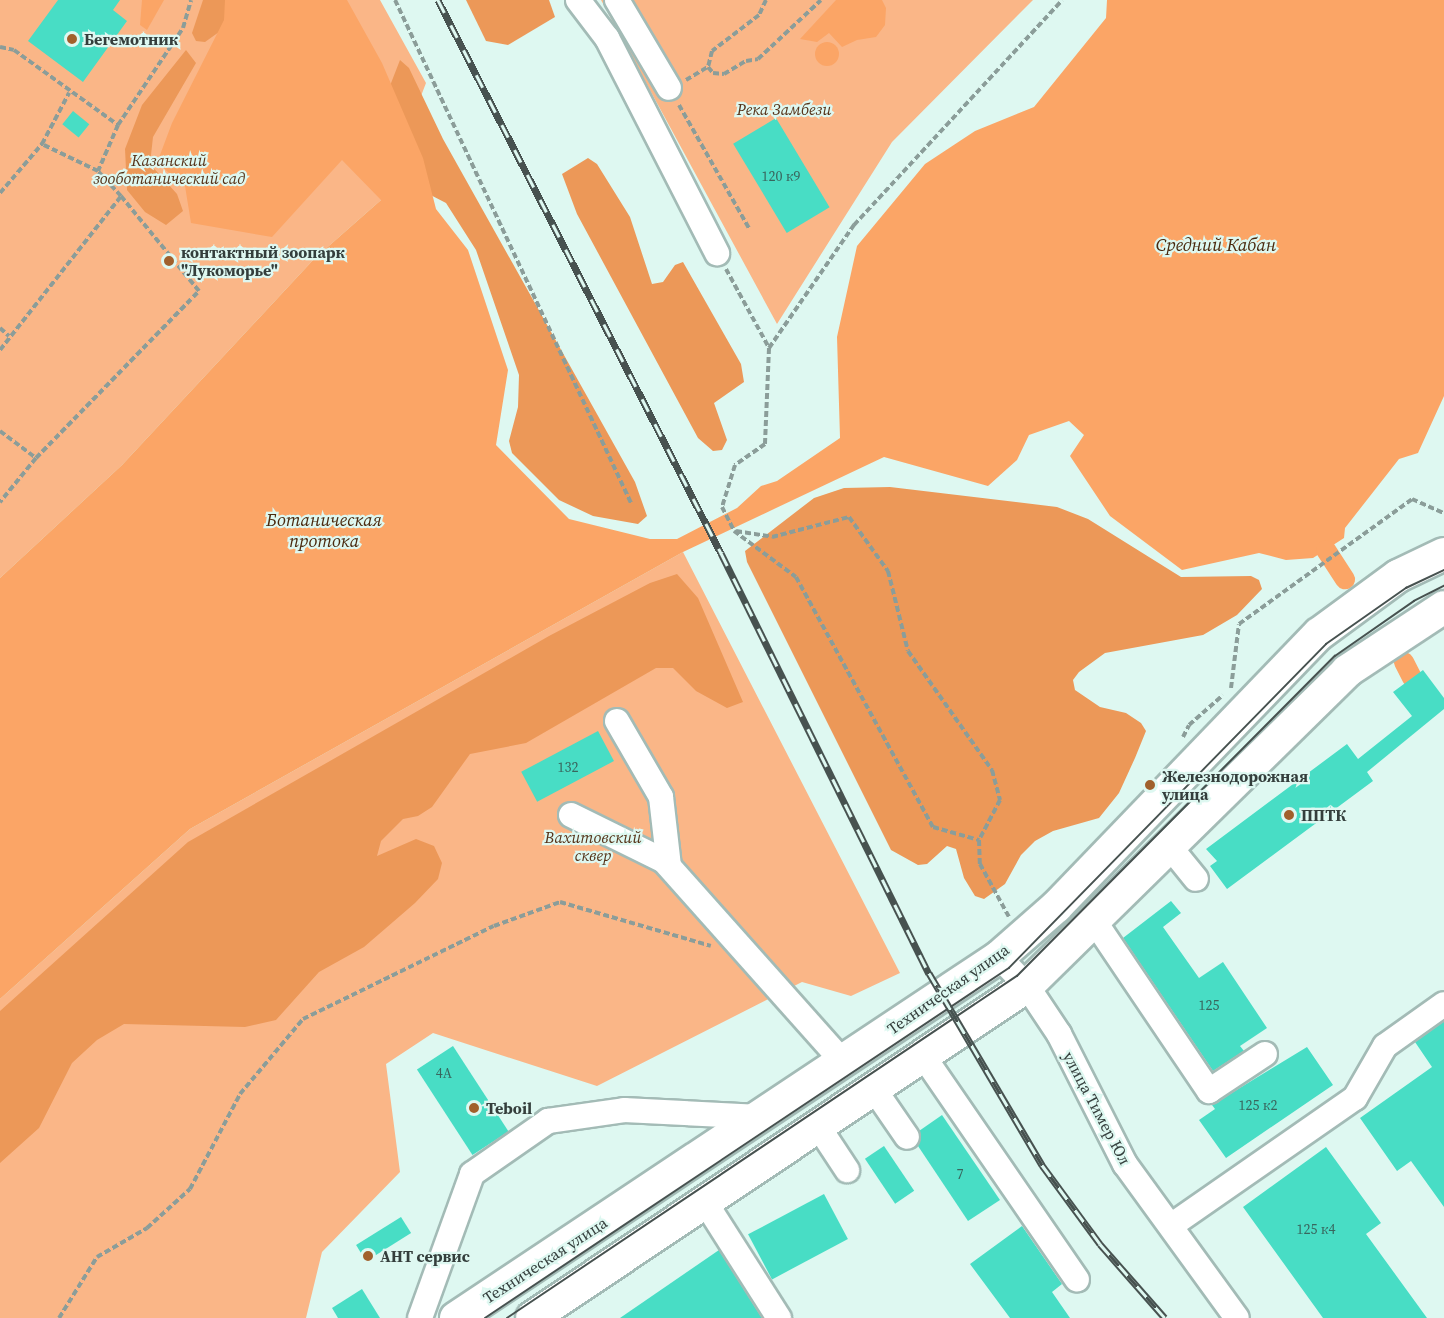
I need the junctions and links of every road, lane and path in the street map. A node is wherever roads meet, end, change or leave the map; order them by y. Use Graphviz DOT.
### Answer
graph roads {
  1 [pos="190,0"];
  2 [pos="395,0"];
  3 [pos="578,0"];
  4 [pos="617,0"];
  5 [pos="766,0"];
  6 [pos="821,0"];
  7 [pos="1062,0"];
  8 [pos="0,47"];
  9 [pos="669,88"];
  10 [pos="69,93"];
  11 [pos="118,125"];
  12 [pos="42,144"];
  13 [pos="98,171"];
  14 [pos="0,193"];
  15 [pos="121,196"];
  16 [pos="749,228"];
  17 [pos="717,253"];
  18 [pos="0,328"];
  19 [pos="9,336"];
  20 [pos="769,348"];
  21 [pos="0,350"];
  22 [pos="0,431"];
  23 [pos="36,458"];
  24 [pos="0,502"];
  25 [pos="631,503"];
  26 [pos="1444,513"];
  27 [pos="734,531"];
  28 [pos="1444,554"];
  29 [pos="1434,612"];
  30 [pos="1239,680"];
  31 [pos="1231,688"];
  32 [pos="616,721"];
  33 [pos="1180,744"];
  34 [pos="571,815"];
  35 [pos="979,840"];
  36 [pos="1170,847"];
  37 [pos="669,866"];
  38 [pos="1196,879"];
  39 [pos="1011,919"];
  40 [pos="1095,922"];
  41 [pos="750,957"];
  42 [pos="999,957"];
  43 [pos="1026,986"];
  44 [pos="1444,1004"];
  45 [pos="1265,1054"];
  46 [pos="924,1057"];
  47 [pos="843,1062"];
  48 [pos="874,1089"];
  49 [pos="760,1118"];
  50 [pos="818,1125"];
  51 [pos="907,1137"];
  52 [pos="847,1170"];
  53 [pos="705,1202"];
  54 [pos="1172,1225"];
  55 [pos="1077,1281"];
  56 [pos="59,1318"];
  57 [pos="420,1318"];
  58 [pos="456,1318"];
  59 [pos="532,1318"];
  60 [pos="779,1318"];
  61 [pos="1237,1318"];
  1 -- 11 [label="path"];
  2 -- 25 [label="path"];
  3 -- 17 [label="street"];
  4 -- 9 [label="street"];
  5 -- 6 [label="path"];
  7 -- 20 [label="path"];
  8 -- 10 [label="path"];
  9 -- 16 [label="path"];
  10 -- 11 [label="path"];
  10 -- 12 [label="path"];
  11 -- 13 [label="path"];
  12 -- 13 [label="path"];
  12 -- 14 [label="path"];
  13 -- 15 [label="path"];
  15 -- 19 [label="path"];
  15 -- 23 [label="path"];
  17 -- 20 [label="path"];
  18 -- 19 [label="path"];
  19 -- 21 [label="path"];
  20 -- 27 [label="path"];
  22 -- 23 [label="path"];
  23 -- 24 [label="path"];
  26 -- 31 [label="path"];
  27 -- 35 [label="path"];
  27 -- 35 [label="path"];
  28 -- 42 [label="main road, Техническая улица"];
  29 -- 36 [label="main road"];
  30 -- 31 [label="path"];
  31 -- 33 [label="path"];
  32 -- 37 [label="street"];
  34 -- 37 [label="street"];
  35 -- 39 [label="path"];
  36 -- 38 [label="street"];
  36 -- 40 [label="main road"];
  37 -- 41 [label="street"];
  40 -- 43 [label="main road"];
  40 -- 45 [label="street"];
  41 -- 47 [label="street"];
  41 -- 56 [label="path"];
  42 -- 43 [label="street, улица Тимер Юл"];
  42 -- 47 [label="main road, Техническая улица"];
  43 -- 46 [label="main road"];
  43 -- 54 [label="street, улица Тимер Юл"];
  44 -- 54 [label="street"];
  46 -- 48 [label="main road"];
  46 -- 55 [label="street"];
  47 -- 49 [label="main road, Техническая улица"];
  48 -- 50 [label="main road"];
  48 -- 51 [label="street"];
  49 -- 57 [label="street"];
  49 -- 58 [label="main road, Техническая улица"];
  50 -- 52 [label="street"];
  50 -- 53 [label="main road"];
  53 -- 59 [label="main road"];
  53 -- 60 [label="street"];
  54 -- 61 [label="street, улица Тимер Юл"];
}
